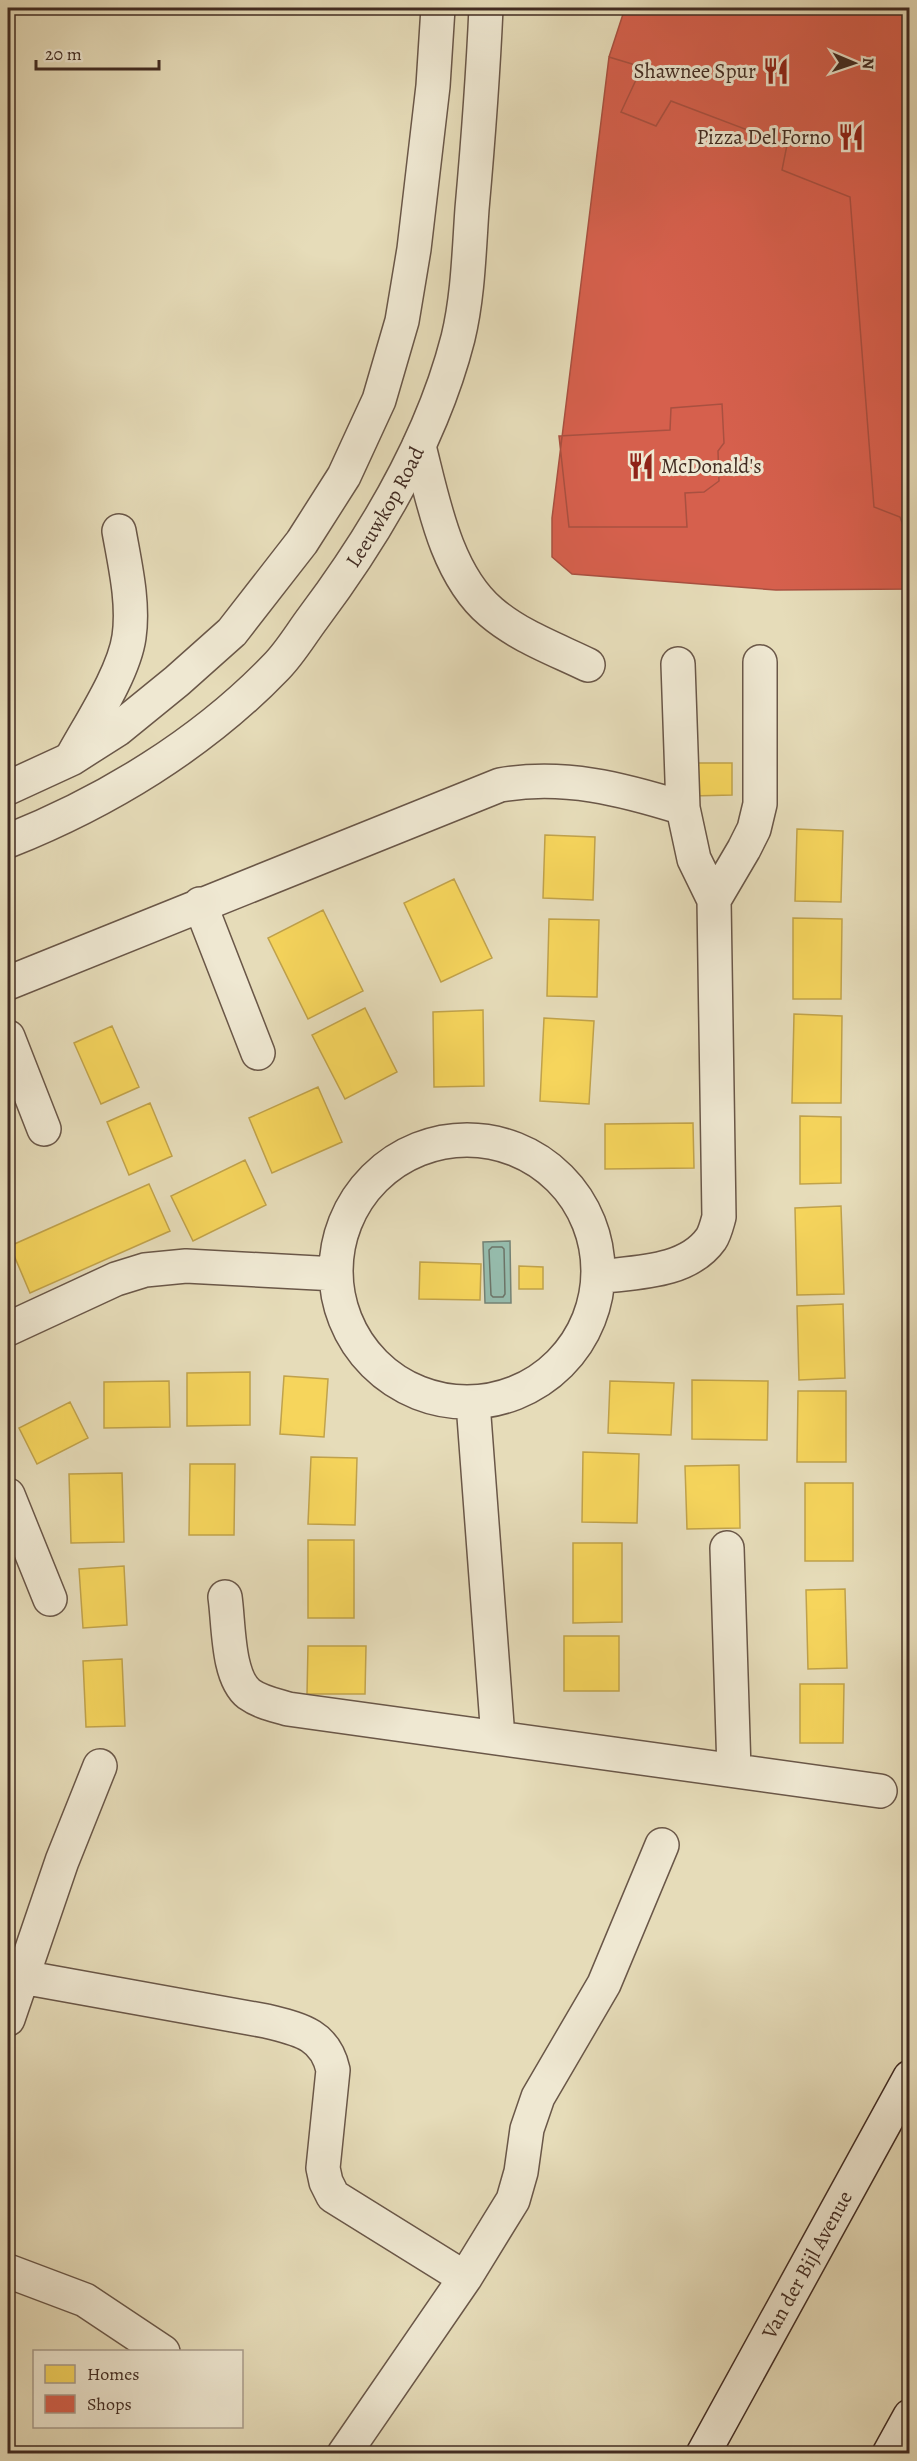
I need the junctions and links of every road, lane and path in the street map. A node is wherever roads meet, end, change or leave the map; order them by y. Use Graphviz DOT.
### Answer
graph roads {
  1 [pos="438,8"];
  2 [pos="486,8"];
  3 [pos="419,446"];
  4 [pos="119,531"];
  5 [pos="760,662"];
  6 [pos="678,664"];
  7 [pos="588,665"];
  8 [pos="71,759"];
  9 [pos="8,788"];
  10 [pos="683,808"];
  11 [pos="8,841"];
  12 [pos="714,900"];
  13 [pos="200,904"];
  14 [pos="8,983"];
  15 [pos="8,1037"];
  16 [pos="258,1053"];
  17 [pos="44,1129"];
  18 [pos="336,1274"];
  19 [pos="598,1277"];
  20 [pos="8,1329"];
  21 [pos="473,1403"];
  22 [pos="8,1495"];
  23 [pos="727,1548"];
  24 [pos="225,1597"];
  25 [pos="50,1599"];
  26 [pos="498,1738"];
  27 [pos="100,1766"];
  28 [pos="734,1770"];
  29 [pos="880,1791"];
  30 [pos="662,1845"];
  31 [pos="22,1977"];
  32 [pos="8,2019"];
  33 [pos="909,2076"];
  34 [pos="8,2271"];
  35 [pos="465,2278"];
  36 [pos="160,2350"];
  37 [pos="909,2416"];
  38 [pos="344,2454"];
  39 [pos="704,2454"];
  40 [pos="889,2454"];
  1 -- 8 [label="street"];
  2 -- 3 [label="street, Leeuwkop Road"];
  3 -- 7 [label="street"];
  3 -- 11 [label="street, Leeuwkop Road"];
  4 -- 8 [label="street"];
  5 -- 12 [label="street"];
  6 -- 10 [label="street"];
  8 -- 9 [label="street"];
  10 -- 12 [label="street"];
  10 -- 13 [label="street"];
  12 -- 19 [label="street"];
  13 -- 14 [label="street"];
  13 -- 16 [label="street"];
  15 -- 17 [label="street"];
  18 -- 19 [label="street"];
  18 -- 20 [label="street"];
  18 -- 21 [label="street"];
  19 -- 21 [label="street"];
  21 -- 26 [label="street"];
  22 -- 25 [label="street"];
  23 -- 28 [label="street"];
  24 -- 26 [label="street"];
  26 -- 28 [label="street"];
  27 -- 31 [label="street"];
  28 -- 29 [label="street"];
  30 -- 35 [label="street"];
  31 -- 32 [label="street"];
  31 -- 35 [label="street"];
  33 -- 39 [label="street, Van der Bijl Avenue"];
  34 -- 36 [label="street"];
  35 -- 38 [label="street"];
  37 -- 40 [label="street"];
}
